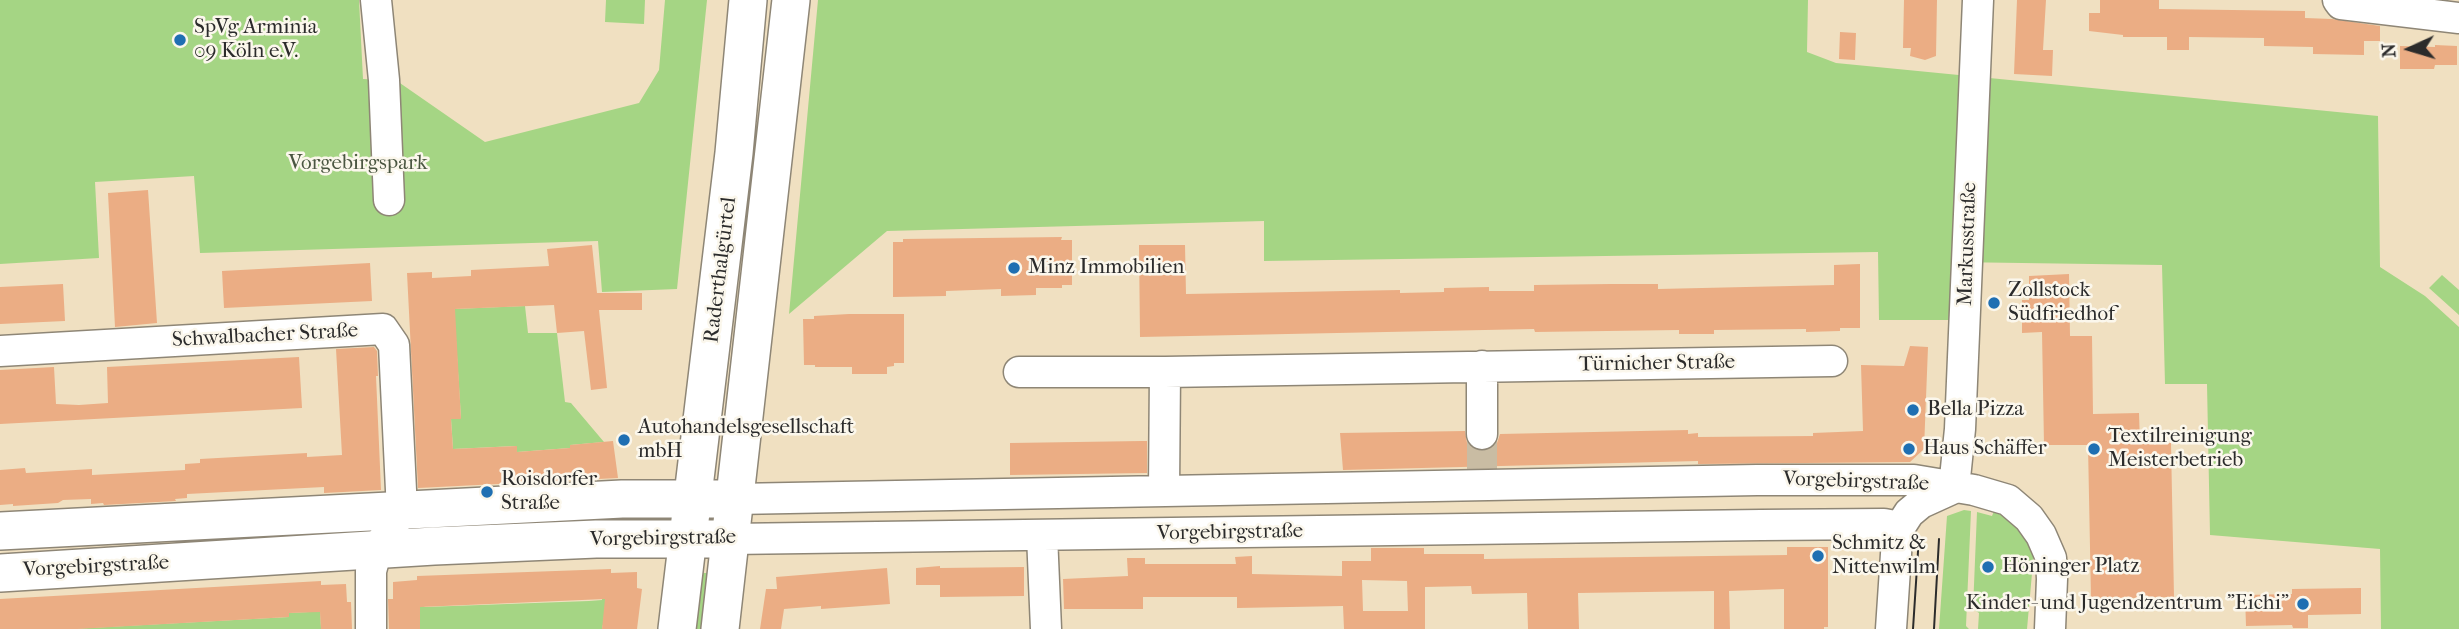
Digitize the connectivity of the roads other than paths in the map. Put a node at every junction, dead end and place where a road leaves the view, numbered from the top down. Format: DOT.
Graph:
graph roads {
  1 [pos="376,0"];
  2 [pos="791,0"];
  3 [pos="1978,0"];
  4 [pos="2338,0"];
  5 [pos="746,17"];
  6 [pos="2459,18"];
  7 [pos="786,55"];
  8 [pos="389,200"];
  9 [pos="0,351"];
  10 [pos="1832,361"];
  11 [pos="1482,366"];
  12 [pos="1019,372"];
  13 [pos="1165,372"];
  14 [pos="1482,434"];
  15 [pos="1757,480"];
  16 [pos="1323,488"];
  17 [pos="1954,488"];
  18 [pos="1164,491"];
  19 [pos="694,498"];
  20 [pos="735,499"];
  21 [pos="402,511"];
  22 [pos="1761,525"];
  23 [pos="1900,527"];
  24 [pos="0,531"];
  25 [pos="1326,532"];
  26 [pos="1042,535"];
  27 [pos="688,539"];
  28 [pos="730,539"];
  29 [pos="377,549"];
  30 [pos="0,573"];
  31 [pos="371,629"];
  32 [pos="677,629"];
  33 [pos="720,629"];
  34 [pos="1046,629"];
  35 [pos="1891,629"];
  36 [pos="2050,629"];
  1 -- 8 [label="street"];
  2 -- 7 [label="main road, Raderthalgürtel"];
  3 -- 17 [label="street, Markusstraße"];
  4 -- 6 [label="street"];
  5 -- 7 [label="main road"];
  5 -- 19 [label="main road, Raderthalgürtel"];
  7 -- 20 [label="main road, Raderthalgürtel"];
  9 -- 21 [label="street, Schwalbacher Straße"];
  10 -- 11 [label="street, Türnicher Straße"];
  11 -- 13 [label="street, Türnicher Straße"];
  11 -- 14 [label="street"];
  12 -- 13 [label="street, Türnicher Straße"];
  13 -- 18 [label="street"];
  15 -- 16 [label="street, Vorgebirgstraße"];
  15 -- 17 [label="street, Vorgebirgstraße"];
  15 -- 22 [label="street, Vorgebirgstraße"];
  16 -- 18 [label="street, Vorgebirgstraße"];
  16 -- 25 [label="street, Vorgebirgstraße"];
  17 -- 23 [label="street"];
  17 -- 36 [label="street"];
  18 -- 20 [label="street, Vorgebirgstraße"];
  19 -- 20 [label="main road, Vorgebirgstraße"];
  19 -- 21 [label="main road, Vorgebirgstraße"];
  19 -- 27 [label="main road, Raderthalgürtel"];
  20 -- 28 [label="main road, Raderthalgürtel"];
  21 -- 24 [label="main road, Vorgebirgstraße"];
  21 -- 29 [label="street"];
  22 -- 23 [label="street, Vorgebirgstraße"];
  22 -- 25 [label="street, Vorgebirgstraße"];
  23 -- 35 [label="street"];
  25 -- 26 [label="street, Vorgebirgstraße"];
  26 -- 28 [label="street, Vorgebirgstraße"];
  26 -- 34 [label="street"];
  27 -- 28 [label="main road, Vorgebirgstraße"];
  27 -- 29 [label="main road, Vorgebirgstraße"];
  27 -- 32 [label="main road, Raderthalgürtel"];
  28 -- 33 [label="main road, Raderthalgürtel"];
  29 -- 30 [label="main road, Vorgebirgstraße"];
  29 -- 31 [label="street"];
}
